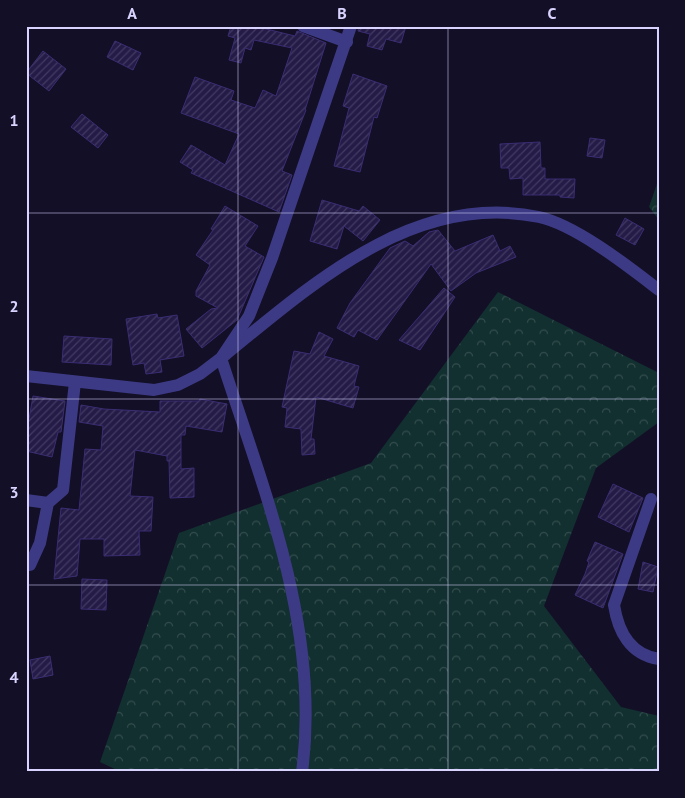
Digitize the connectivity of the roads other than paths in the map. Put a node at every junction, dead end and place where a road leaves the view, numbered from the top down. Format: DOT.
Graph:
graph roads {
  1 [pos="303,26"];
  2 [pos="351,26"];
  3 [pos="346,42"];
  4 [pos="659,290"];
  5 [pos="221,358"];
  6 [pos="26,376"];
  7 [pos="75,382"];
  8 [pos="651,498"];
  9 [pos="26,500"];
  10 [pos="48,503"];
  11 [pos="30,565"];
  12 [pos="659,659"];
  13 [pos="302,772"];
  1 -- 3 [label="street"];
  2 -- 3 [label="street"];
  3 -- 5 [label="street"];
  4 -- 5 [label="street"];
  5 -- 7 [label="street"];
  5 -- 13 [label="street"];
  6 -- 7 [label="street"];
  7 -- 10 [label="street"];
  8 -- 12 [label="street"];
  9 -- 10 [label="street"];
  10 -- 11 [label="street"];
}
